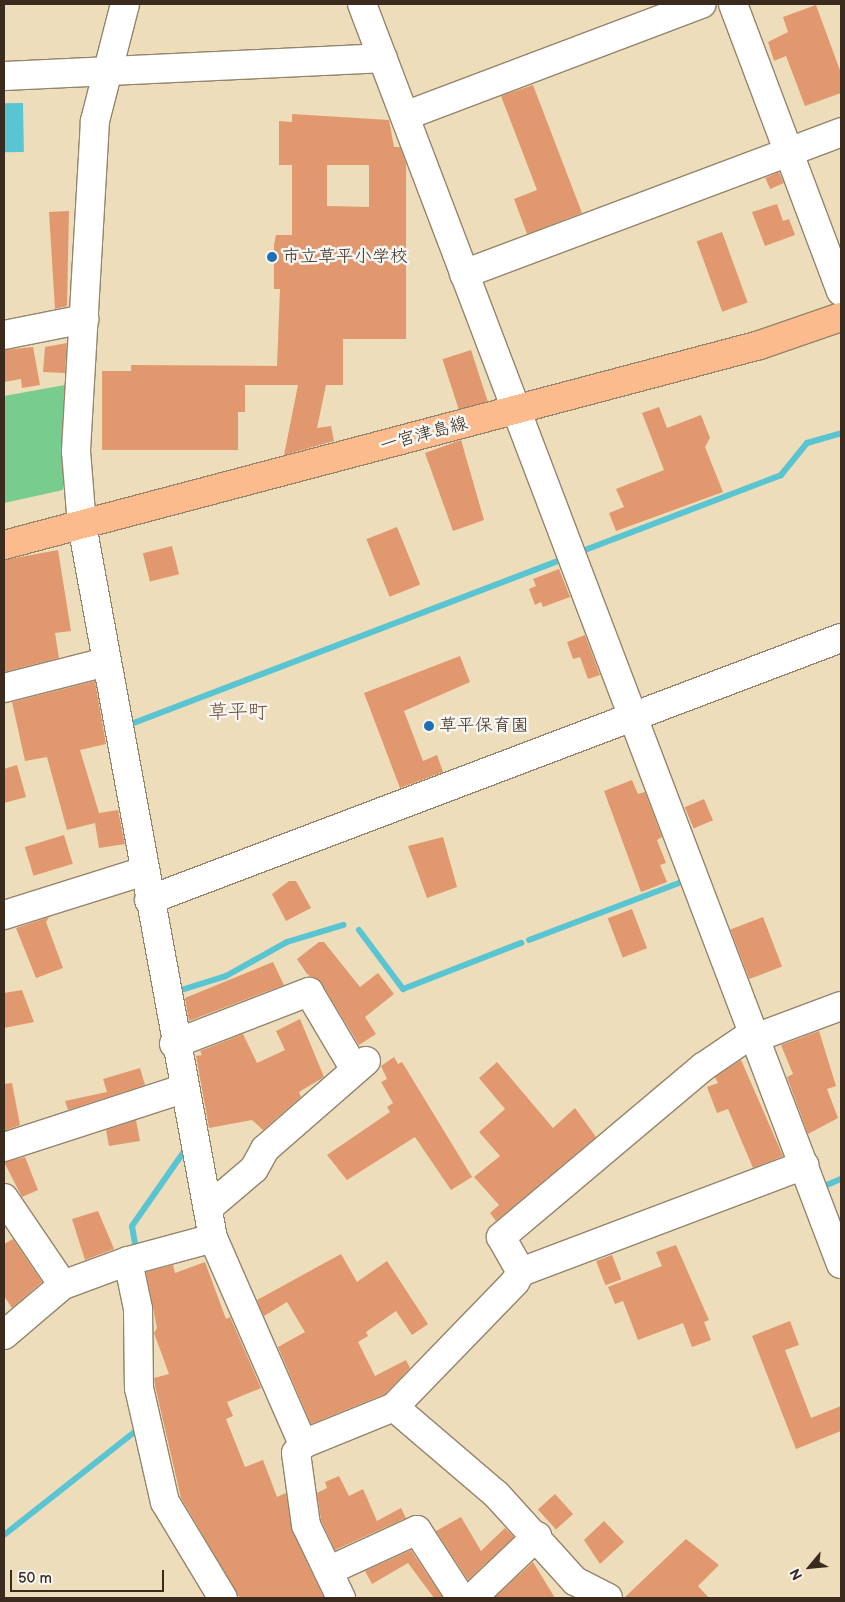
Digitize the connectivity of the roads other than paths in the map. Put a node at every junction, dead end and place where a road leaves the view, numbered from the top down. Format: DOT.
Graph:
graph roads {
  1 [pos="125,4"];
  2 [pos="362,4"];
  3 [pos="702,4"];
  4 [pos="733,4"];
  5 [pos="383,58"];
  6 [pos="107,70"];
  7 [pos="4,76"];
  8 [pos="405,116"];
  9 [pos="841,132"];
  10 [pos="789,151"];
  11 [pos="464,274"];
  12 [pos="841,291"];
  13 [pos="841,317"];
  14 [pos="84,319"];
  15 [pos="4,335"];
  16 [pos="516,411"];
  17 [pos="82,525"];
  18 [pos="4,545"];
  19 [pos="841,638"];
  20 [pos="106,662"];
  21 [pos="4,688"];
  22 [pos="633,717"];
  23 [pos="144,871"];
  24 [pos="149,900"];
  25 [pos="4,915"];
  26 [pos="841,1006"];
  27 [pos="754,1036"];
  28 [pos="174,1044"];
  29 [pos="182,1090"];
  30 [pos="4,1147"];
  31 [pos="804,1165"];
  32 [pos="4,1198"];
  33 [pos="208,1208"];
  34 [pos="213,1238"];
  35 [pos="128,1261"];
  36 [pos="841,1264"];
  37 [pos="521,1272"];
  38 [pos="63,1285"];
  39 [pos="4,1335"];
  40 [pos="394,1408"];
  41 [pos="303,1444"];
  42 [pos="537,1536"];
  43 [pos="328,1572"];
  44 [pos="594,1597"];
  45 [pos="223,1598"];
  46 [pos="341,1598"];
  47 [pos="461,1598"];
  48 [pos="472,1598"];
  1 -- 6 [label="street"];
  2 -- 5 [label="street"];
  3 -- 8 [label="street"];
  4 -- 10 [label="street"];
  5 -- 6 [label="street"];
  5 -- 8 [label="street"];
  6 -- 7 [label="street"];
  6 -- 14 [label="street"];
  8 -- 11 [label="street"];
  9 -- 10 [label="street"];
  10 -- 11 [label="street"];
  10 -- 12 [label="street"];
  11 -- 16 [label="street"];
  13 -- 16 [label="main road, 一宮津島線"];
  14 -- 15 [label="street"];
  14 -- 17 [label="street"];
  16 -- 17 [label="main road, 一宮津島線"];
  16 -- 22 [label="street"];
  17 -- 18 [label="main road, 一宮津島線"];
  17 -- 20 [label="street"];
  19 -- 22 [label="street"];
  20 -- 21 [label="street"];
  20 -- 23 [label="street"];
  22 -- 24 [label="street"];
  22 -- 27 [label="street"];
  23 -- 24 [label="street"];
  23 -- 25 [label="street"];
  24 -- 28 [label="street"];
  26 -- 27 [label="street"];
  27 -- 31 [label="street"];
  27 -- 37 [label="street"];
  28 -- 29 [label="street"];
  28 -- 33 [label="street"];
  29 -- 30 [label="street"];
  29 -- 33 [label="street"];
  31 -- 36 [label="street"];
  31 -- 37 [label="street"];
  32 -- 38 [label="street"];
  33 -- 34 [label="street"];
  34 -- 35 [label="street"];
  34 -- 41 [label="street"];
  35 -- 38 [label="street"];
  35 -- 45 [label="street"];
  37 -- 40 [label="street"];
  38 -- 39 [label="street"];
  40 -- 41 [label="street"];
  40 -- 42 [label="street"];
  41 -- 43 [label="street"];
  42 -- 44 [label="street"];
  42 -- 48 [label="street"];
  43 -- 46 [label="street"];
  43 -- 47 [label="street"];
}
